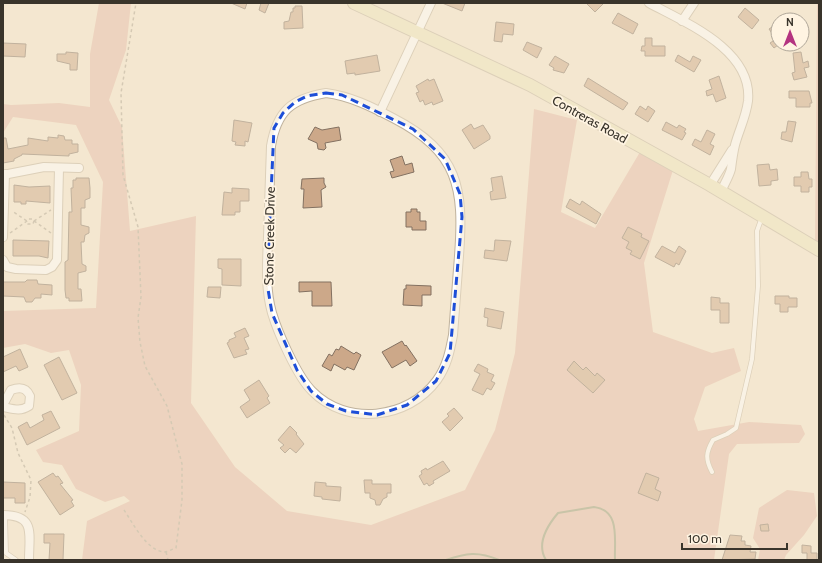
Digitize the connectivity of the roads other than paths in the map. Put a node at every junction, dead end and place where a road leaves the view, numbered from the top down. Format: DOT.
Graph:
graph roads {
  1 [pos="354,3"];
  2 [pos="431,3"];
  3 [pos="649,3"];
  4 [pos="694,3"];
  5 [pos="682,21"];
  6 [pos="418,32"];
  7 [pos="380,112"];
  8 [pos="735,146"];
  9 [pos="59,168"];
  10 [pos="79,168"];
  11 [pos="4,174"];
  12 [pos="710,185"];
  13 [pos="721,192"];
  14 [pos="762,216"];
  15 [pos="5,236"];
  16 [pos="819,250"];
  17 [pos="3,260"];
  18 [pos="712,472"];
  19 [pos="4,515"];
  20 [pos="16,560"];
  21 [pos="29,560"];
  1 -- 6 [label="street, Contreras Road"];
  2 -- 6 [label="street"];
  3 -- 5 [label="street"];
  4 -- 5 [label="street"];
  5 -- 8 [label="street"];
  6 -- 7 [label="street"];
  6 -- 12 [label="street, Contreras Road"];
  7 -- 7 [label="street, Stone Creek Drive"];
  8 -- 12 [label="street"];
  8 -- 13 [label="street"];
  9 -- 10 [label="street"];
  9 -- 11 [label="street"];
  9 -- 17 [label="street"];
  11 -- 15 [label="street"];
  12 -- 13 [label="street, Contreras Road"];
  13 -- 14 [label="street, Contreras Road"];
  14 -- 16 [label="street, Contreras Road"];
  14 -- 18 [label="lane"];
  19 -- 20 [label="lane"];
  19 -- 21 [label="street"];
}
